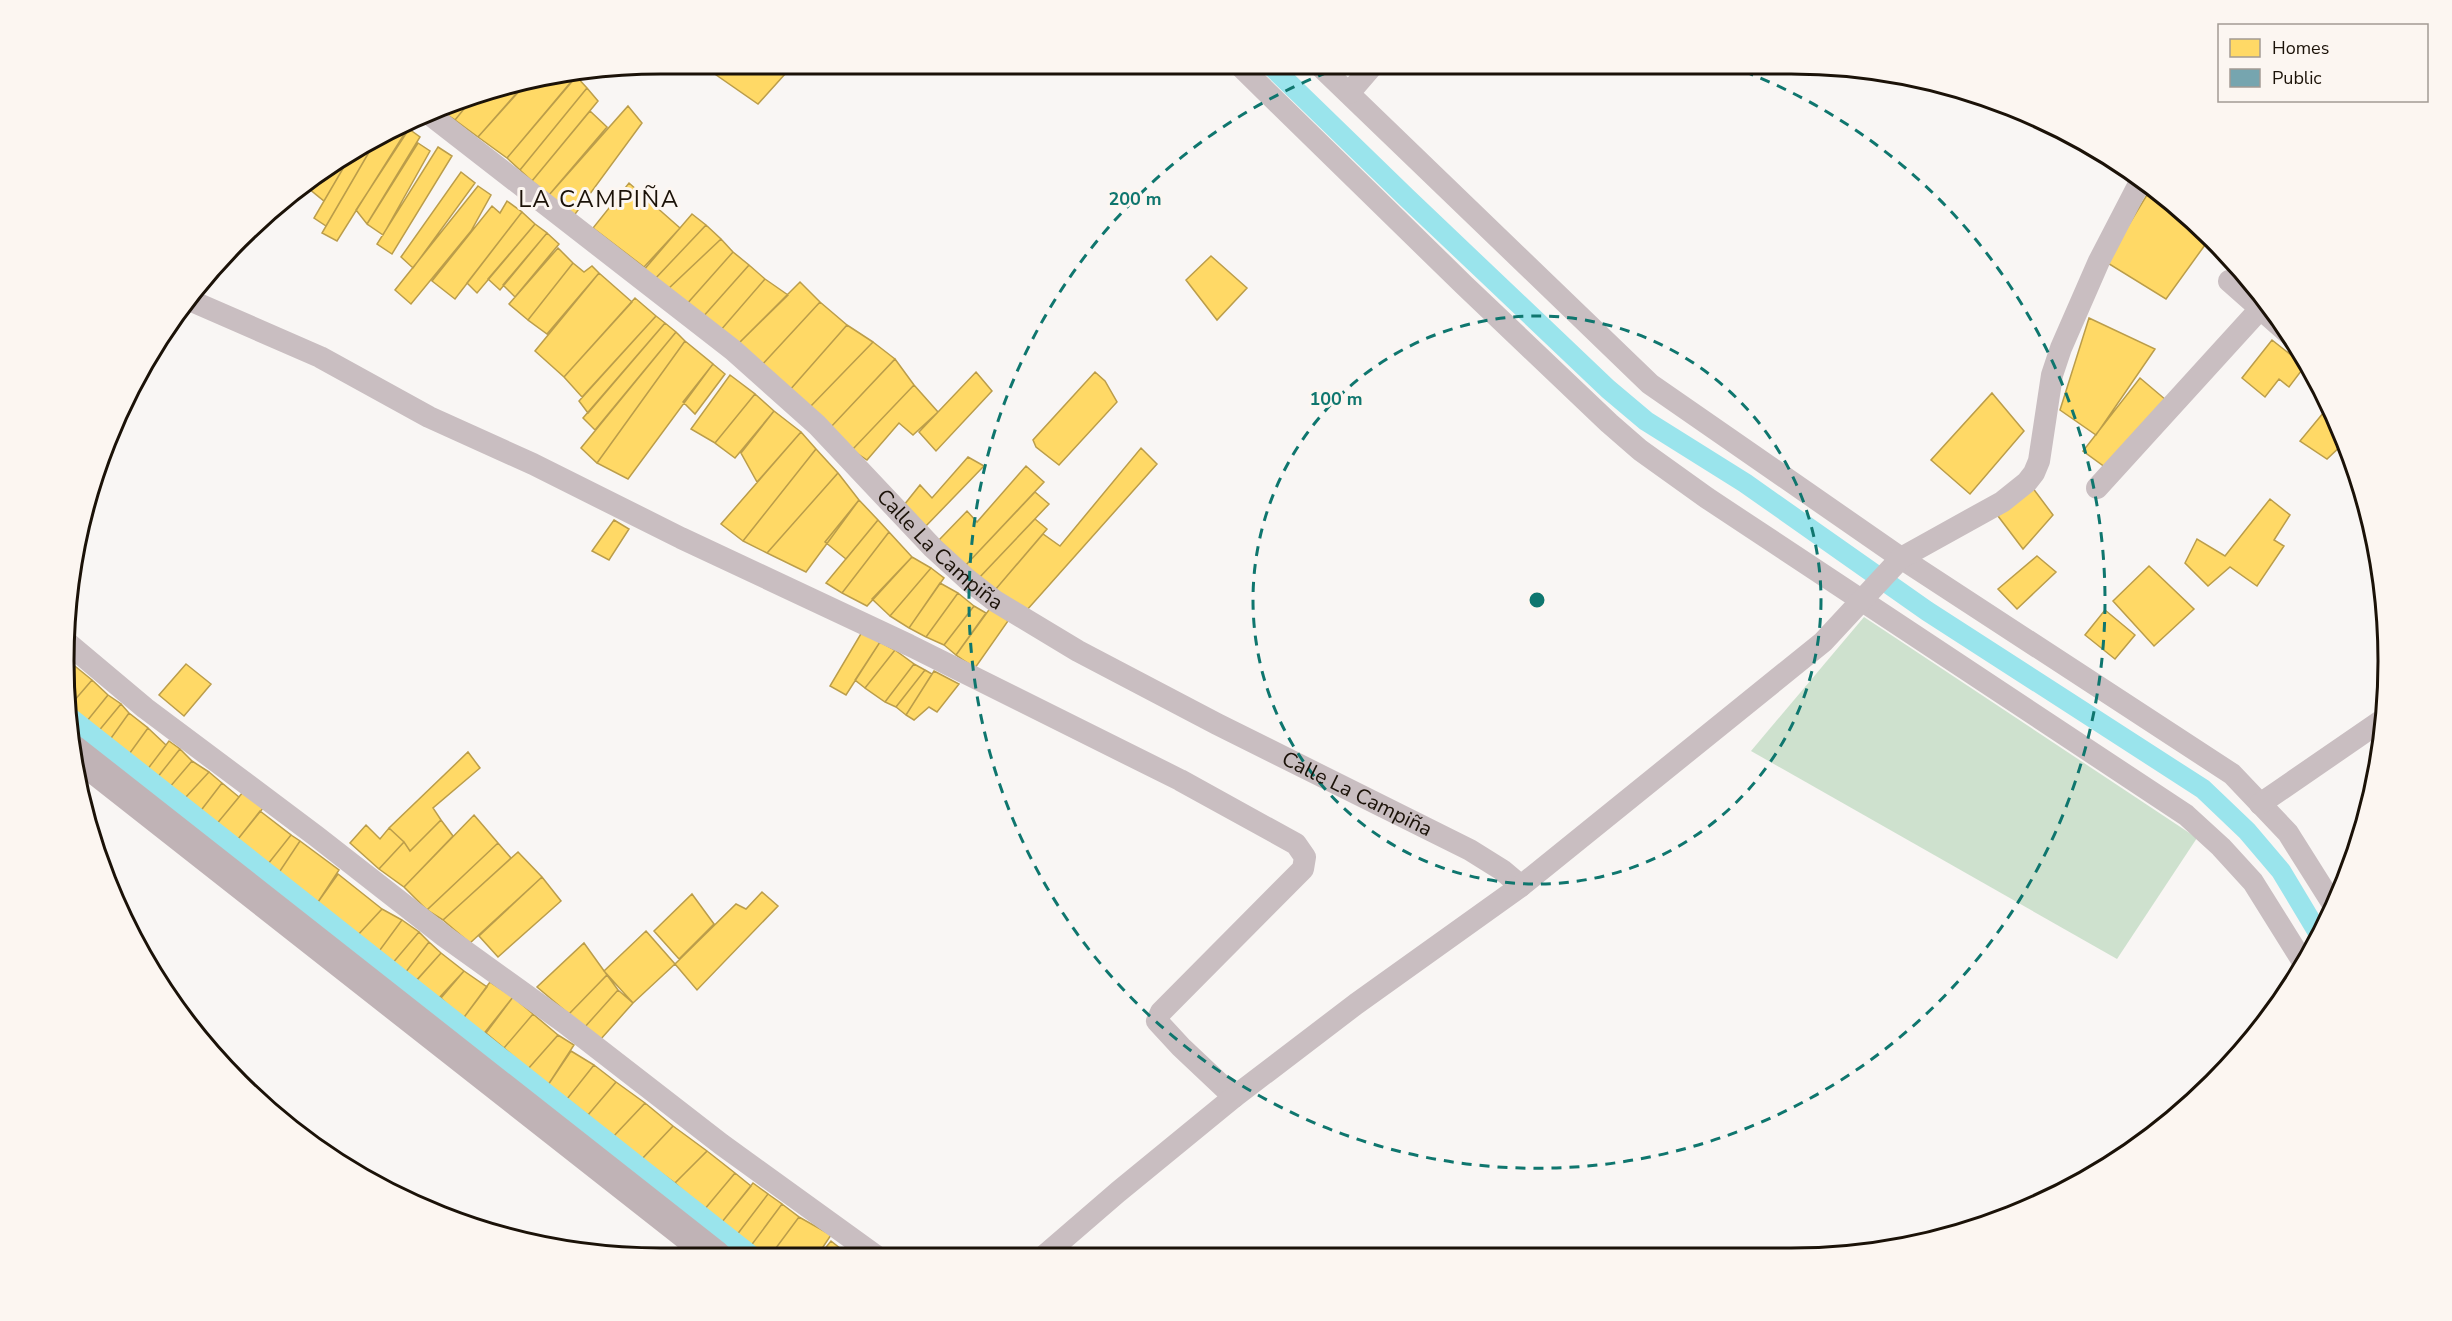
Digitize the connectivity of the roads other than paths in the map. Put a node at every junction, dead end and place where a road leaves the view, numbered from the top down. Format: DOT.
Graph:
graph roads {
  1 [pos="1247,73"];
  2 [pos="1328,73"];
  3 [pos="1366,73"];
  4 [pos="1349,93"];
  5 [pos="435,118"];
  6 [pos="2138,187"];
  7 [pos="2229,281"];
  8 [pos="195,303"];
  9 [pos="2260,309"];
  10 [pos="2264,313"];
  11 [pos="2097,488"];
  12 [pos="1894,565"];
  13 [pos="1866,596"];
  14 [pos="74,649"];
  15 [pos="2374,725"];
  16 [pos="82,758"];
  17 [pos="2260,804"];
  18 [pos="1521,886"];
  19 [pos="2328,897"];
  20 [pos="2299,956"];
  21 [pos="1234,1097"];
  22 [pos="705,1248"];
  23 [pos="865,1248"];
  24 [pos="1053,1248"];
  1 -- 13 [label="street"];
  2 -- 4 [label="street"];
  3 -- 4 [label="street"];
  4 -- 12 [label="street"];
  5 -- 18 [label="street, Calle La Campiña"];
  6 -- 12 [label="street"];
  7 -- 9 [label="street"];
  8 -- 21 [label="street"];
  9 -- 10 [label="street"];
  9 -- 11 [label="street"];
  12 -- 13 [label="street"];
  12 -- 17 [label="street"];
  13 -- 18 [label="street"];
  13 -- 20 [label="street"];
  14 -- 23 [label="street"];
  15 -- 17 [label="street"];
  16 -- 22 [label="main road"];
  17 -- 19 [label="street"];
  18 -- 21 [label="street"];
  21 -- 24 [label="street"];
}
